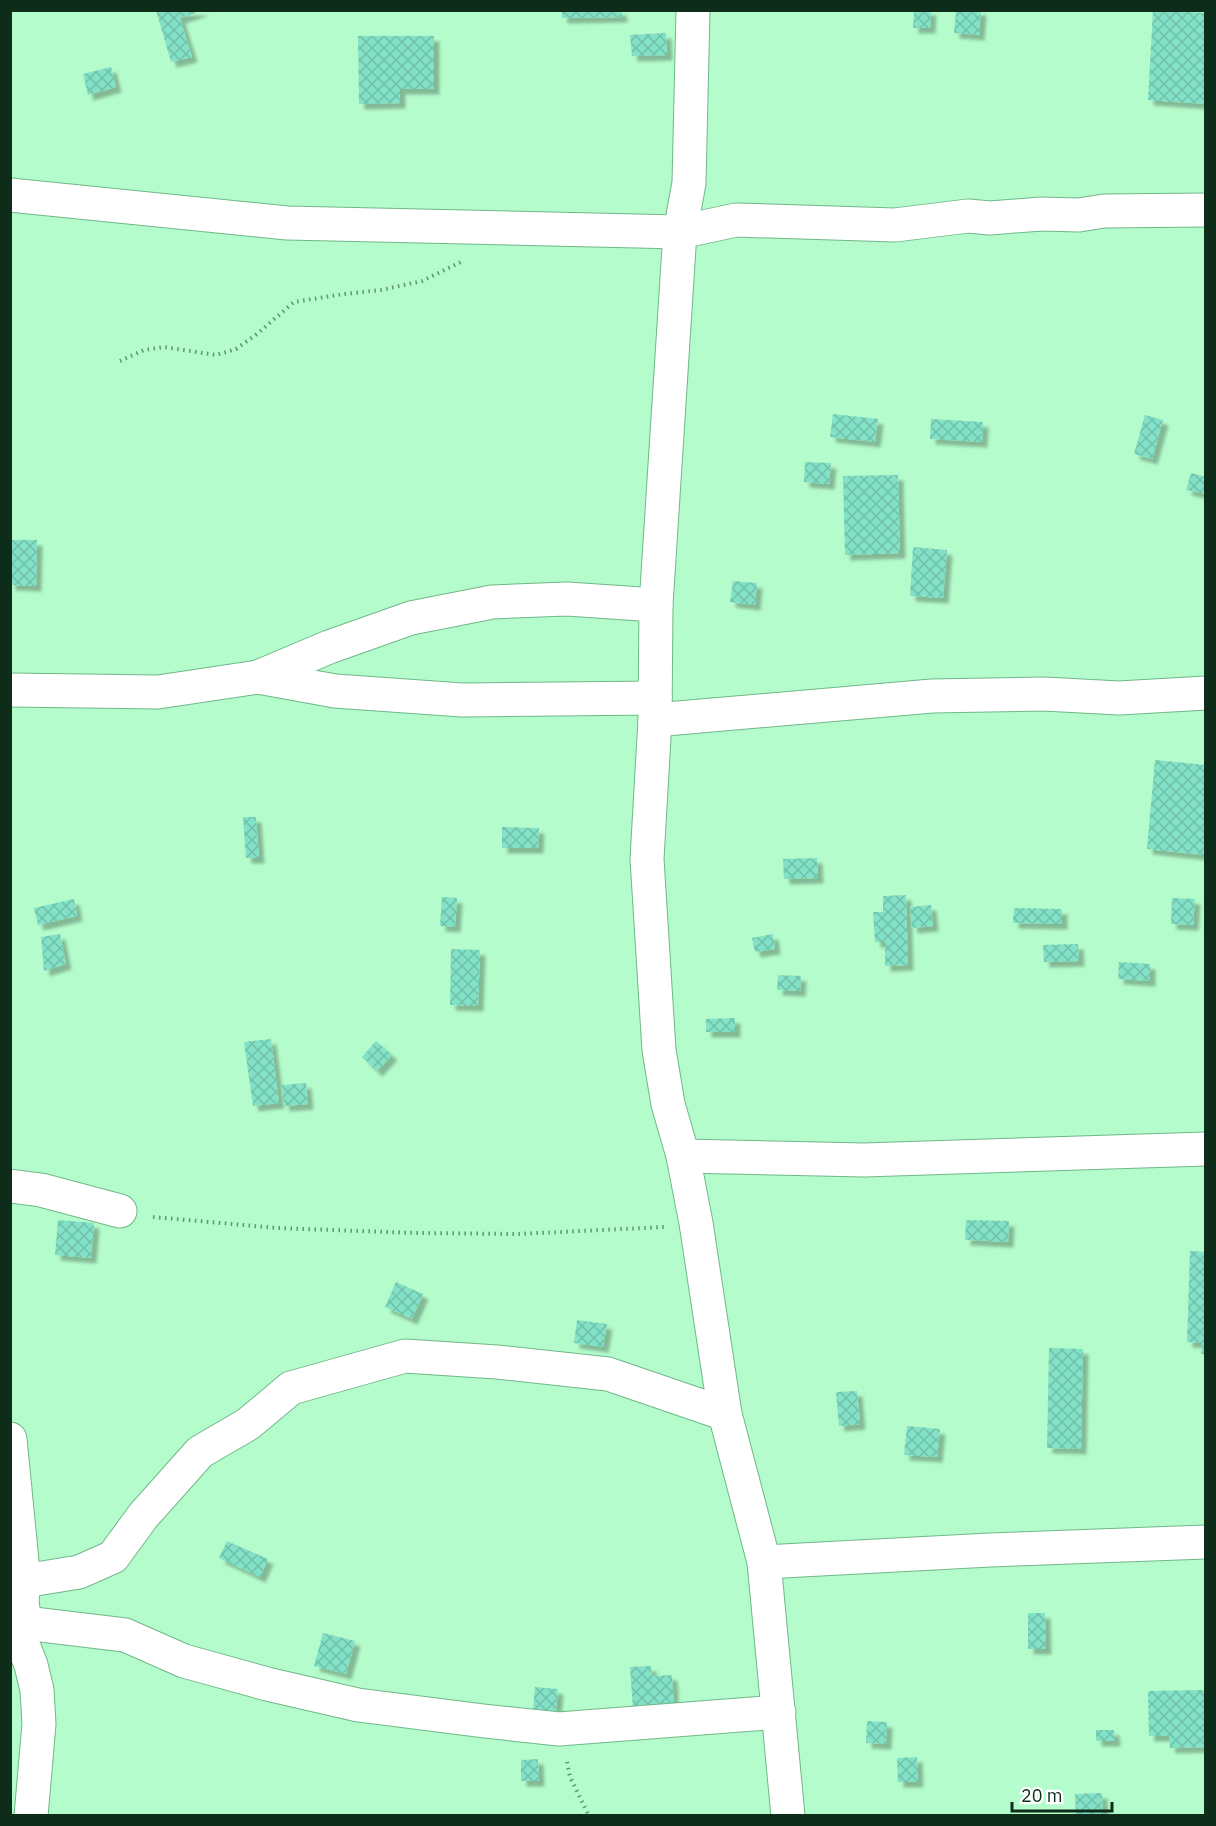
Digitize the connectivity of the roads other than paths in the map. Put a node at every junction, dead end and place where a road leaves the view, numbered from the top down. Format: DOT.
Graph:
graph roads {
  1 [pos="693,10"];
  2 [pos="10,195"];
  3 [pos="1206,210"];
  4 [pos="680,232"];
  5 [pos="656,605"];
  6 [pos="258,677"];
  7 [pos="10,690"];
  8 [pos="1206,693"];
  9 [pos="655,709"];
  10 [pos="1206,1149"];
  11 [pos="683,1156"];
  12 [pos="10,1186"];
  13 [pos="120,1211"];
  14 [pos="725,1413"];
  15 [pos="10,1438"];
  16 [pos="1206,1542"];
  17 [pos="764,1562"];
  18 [pos="24,1581"];
  19 [pos="25,1623"];
  20 [pos="779,1712"];
  21 [pos="31,1815"];
  22 [pos="788,1815"];
  1 -- 4 [label="street"];
  2 -- 4 [label="street"];
  3 -- 4 [label="street"];
  4 -- 5 [label="street"];
  5 -- 6 [label="street"];
  5 -- 9 [label="street"];
  6 -- 7 [label="street"];
  6 -- 9 [label="street"];
  8 -- 9 [label="street"];
  9 -- 11 [label="street"];
  10 -- 11 [label="street"];
  11 -- 14 [label="street"];
  12 -- 13 [label="street"];
  14 -- 17 [label="street"];
  14 -- 18 [label="street"];
  15 -- 18 [label="street"];
  16 -- 17 [label="street"];
  17 -- 20 [label="street"];
  18 -- 19 [label="street"];
  19 -- 20 [label="street"];
  19 -- 21 [label="street"];
  20 -- 22 [label="street"];
}
